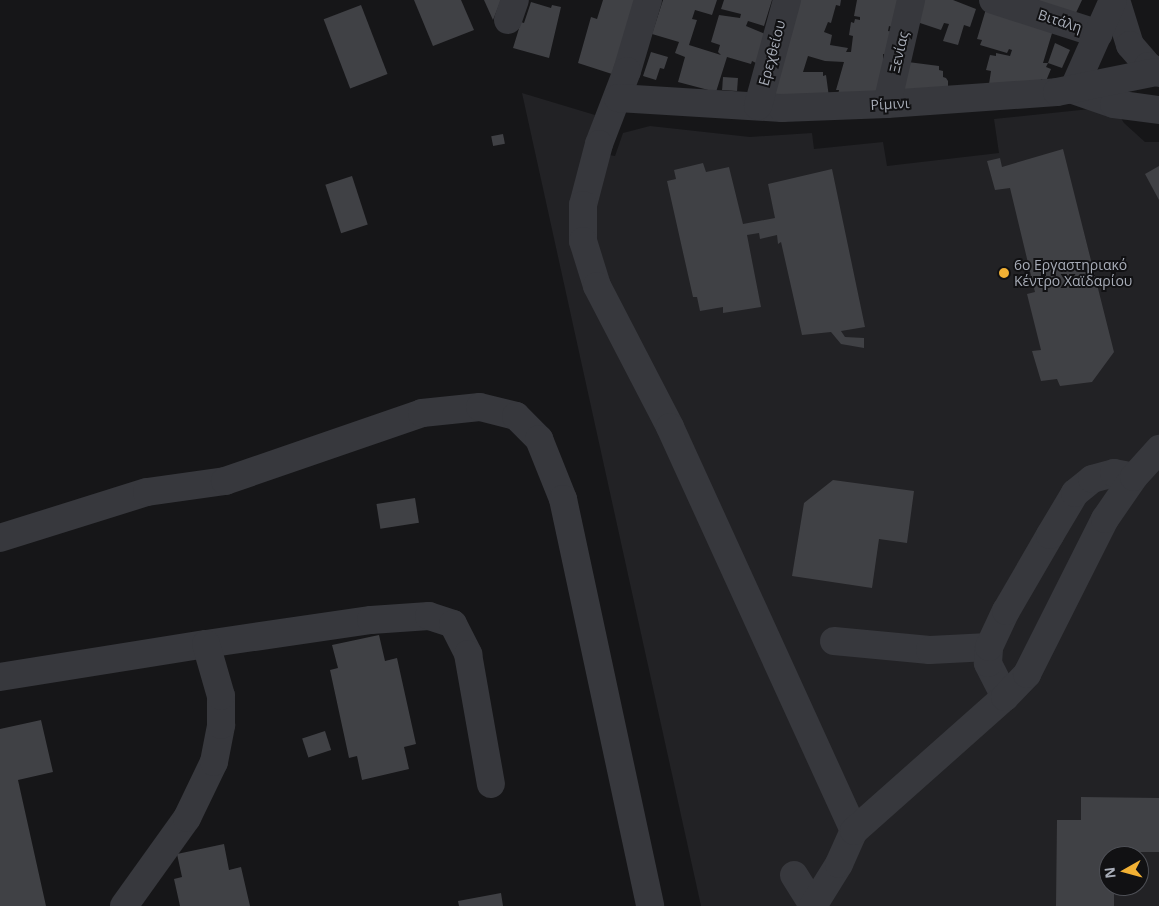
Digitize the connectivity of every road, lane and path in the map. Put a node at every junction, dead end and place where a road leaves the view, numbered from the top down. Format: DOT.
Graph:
graph roads {
  1 [pos="648,0"];
  2 [pos="787,0"];
  3 [pos="911,0"];
  4 [pos="993,0"];
  5 [pos="1114,0"];
  6 [pos="1099,34"];
  7 [pos="1158,72"];
  8 [pos="1073,90"];
  9 [pos="618,98"];
  10 [pos="887,104"];
  11 [pos="758,106"];
  12 [pos="1159,110"];
  13 [pos="1159,449"];
  14 [pos="1134,477"];
  15 [pos="0,538"];
  16 [pos="834,641"];
  17 [pos="206,644"];
  18 [pos="989,647"];
  19 [pos="0,677"];
  20 [pos="1005,697"];
  21 [pos="491,784"];
  22 [pos="854,831"];
  23 [pos="794,875"];
  24 [pos="813,905"];
  25 [pos="124,906"];
  26 [pos="650,906"];
  1 -- 9 [label="street"];
  2 -- 11 [label="street, Ερεχθείου"];
  3 -- 10 [label="street, Ξενίας"];
  4 -- 6 [label="street, Βιτάλη"];
  5 -- 6 [label="street"];
  5 -- 7 [label="street"];
  6 -- 8 [label="street"];
  7 -- 8 [label="street"];
  8 -- 10 [label="street, Ρίμινι"];
  8 -- 12 [label="street, Ρίμινι"];
  9 -- 11 [label="street, Ρίμινι"];
  9 -- 22 [label="street"];
  10 -- 11 [label="street, Ρίμινι"];
  13 -- 14 [label="street"];
  14 -- 18 [label="street"];
  14 -- 20 [label="street"];
  15 -- 26 [label="street"];
  16 -- 18 [label="street"];
  17 -- 19 [label="street"];
  17 -- 21 [label="street"];
  17 -- 25 [label="street"];
  18 -- 20 [label="street"];
  20 -- 22 [label="street"];
  22 -- 24 [label="street"];
  23 -- 24 [label="street"];
}
